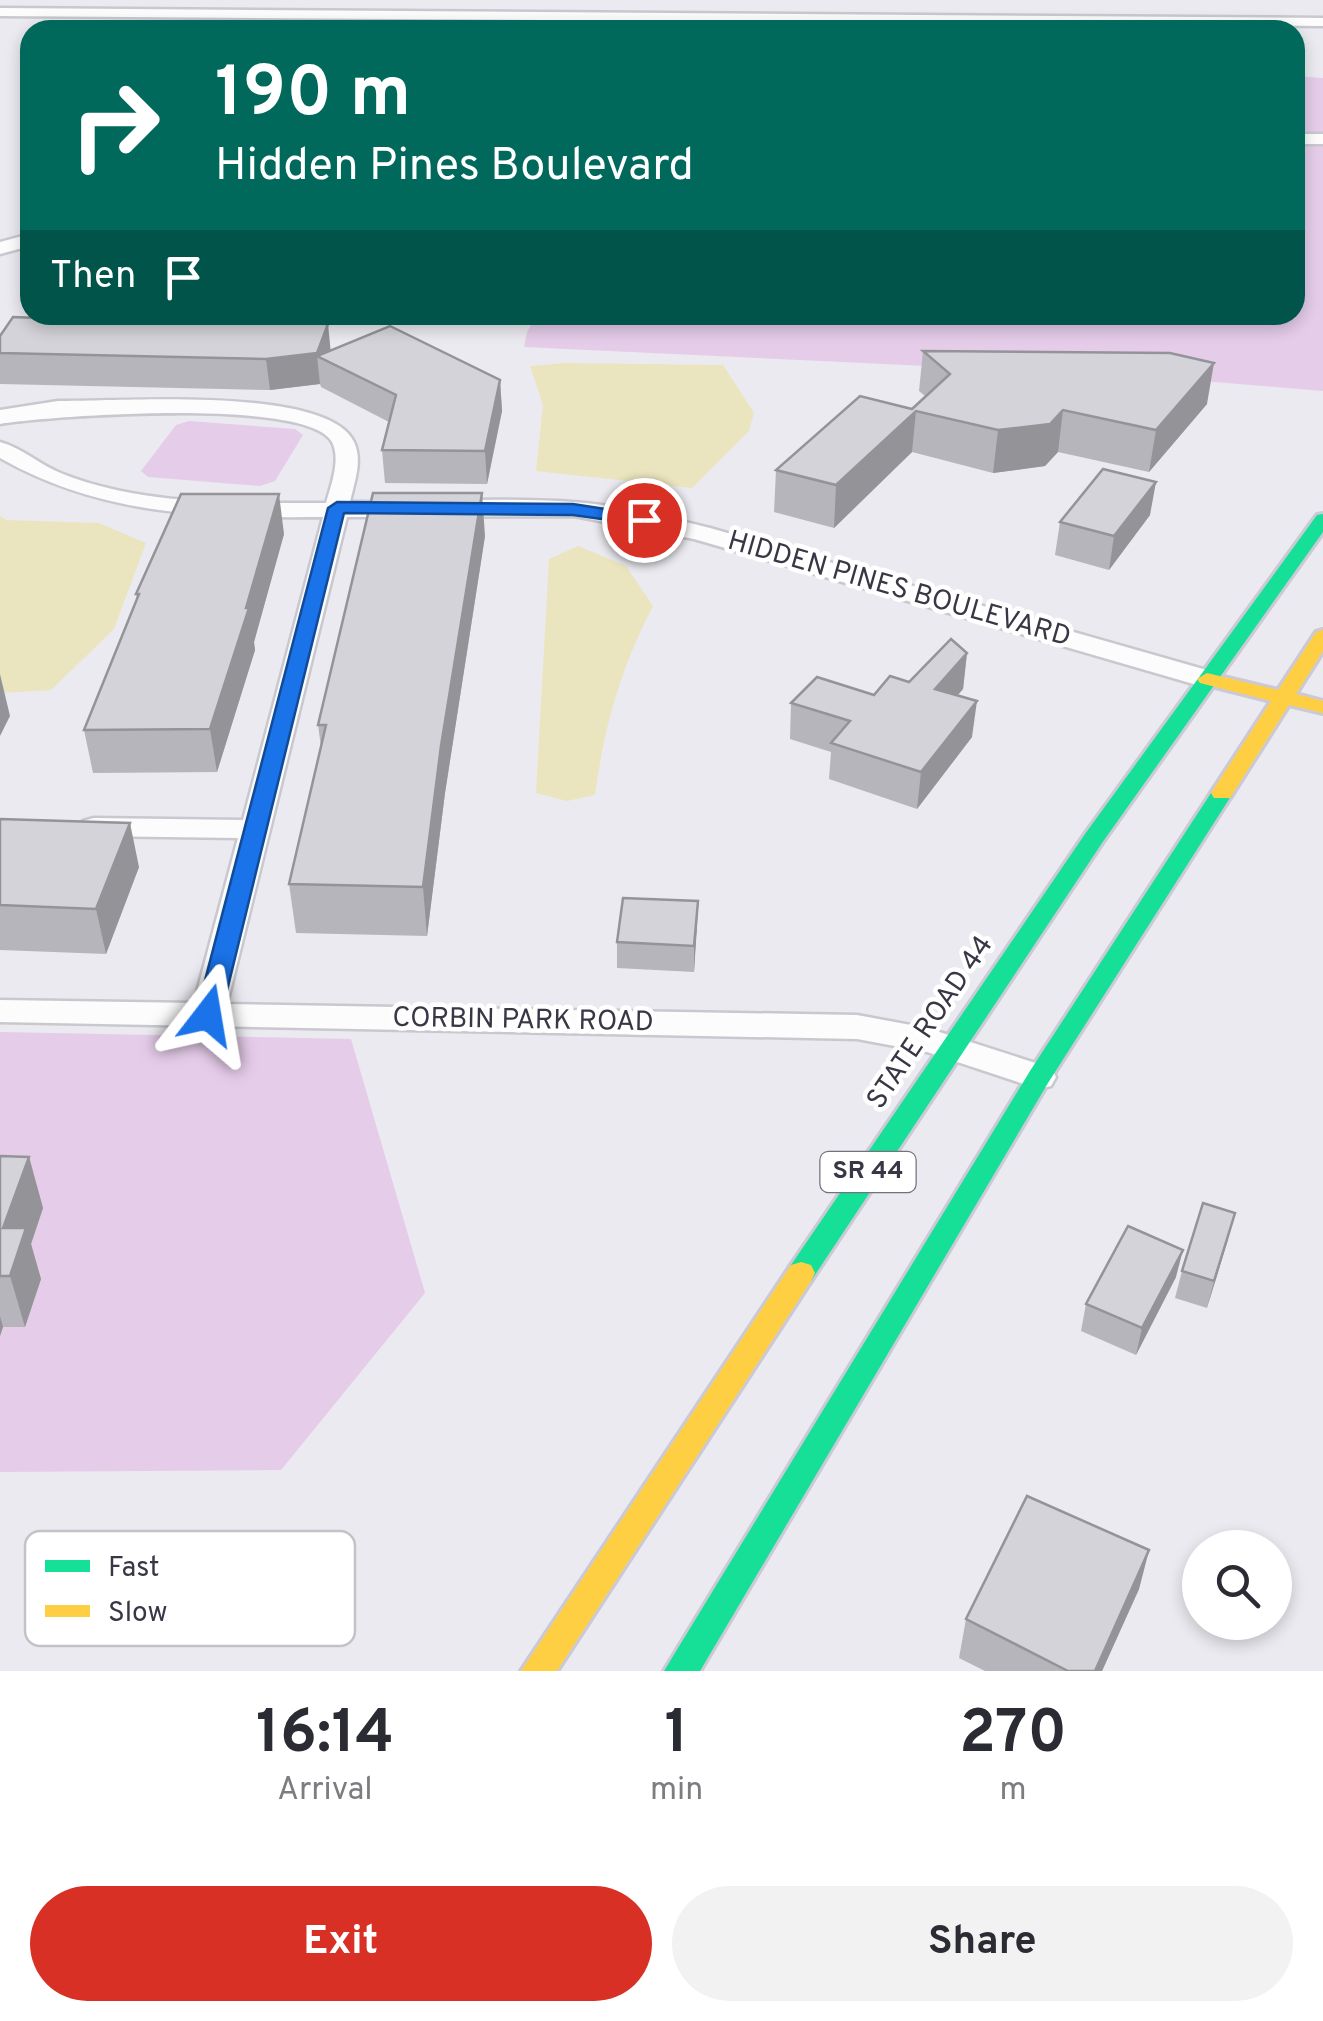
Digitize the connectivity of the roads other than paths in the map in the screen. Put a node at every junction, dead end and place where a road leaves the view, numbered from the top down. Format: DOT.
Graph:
graph roads {
  1 [pos="0,12"];
  2 [pos="1058,20"];
  3 [pos="0,417"];
  4 [pos="0,449"];
  5 [pos="337,508"];
  6 [pos="1323,520"];
  7 [pos="1323,636"];
  8 [pos="1207,679"];
  9 [pos="1280,699"];
  10 [pos="1323,707"];
  11 [pos="59,827"];
  12 [pos="256,828"];
  13 [pos="0,1012"];
  14 [pos="208,1015"];
  15 [pos="952,1044"];
  16 [pos="1039,1078"];
  17 [pos="538,1671"];
  18 [pos="681,1671"];
  1 -- 2 [label="street"];
  3 -- 5 [label="street"];
  4 -- 5 [label="street, HIDDEN PINES BOULEVARD"];
  5 -- 8 [label="street, HIDDEN PINES BOULEVARD"];
  5 -- 12 [label="street"];
  6 -- 8 [label="main road, STATE ROAD 44 / SR 44"];
  7 -- 9 [label="main road"];
  8 -- 9 [label="main road"];
  8 -- 15 [label="main road, STATE ROAD 44 / SR 44"];
  9 -- 10 [label="main road"];
  9 -- 16 [label="main road"];
  11 -- 12 [label="street"];
  12 -- 14 [label="street"];
  13 -- 14 [label="street, CORBIN PARK ROAD"];
  14 -- 15 [label="street, CORBIN PARK ROAD"];
  15 -- 16 [label="street, CORBIN PARK ROAD"];
  15 -- 17 [label="main road, STATE ROAD 44 / SR 44"];
  16 -- 18 [label="main road"];
}
